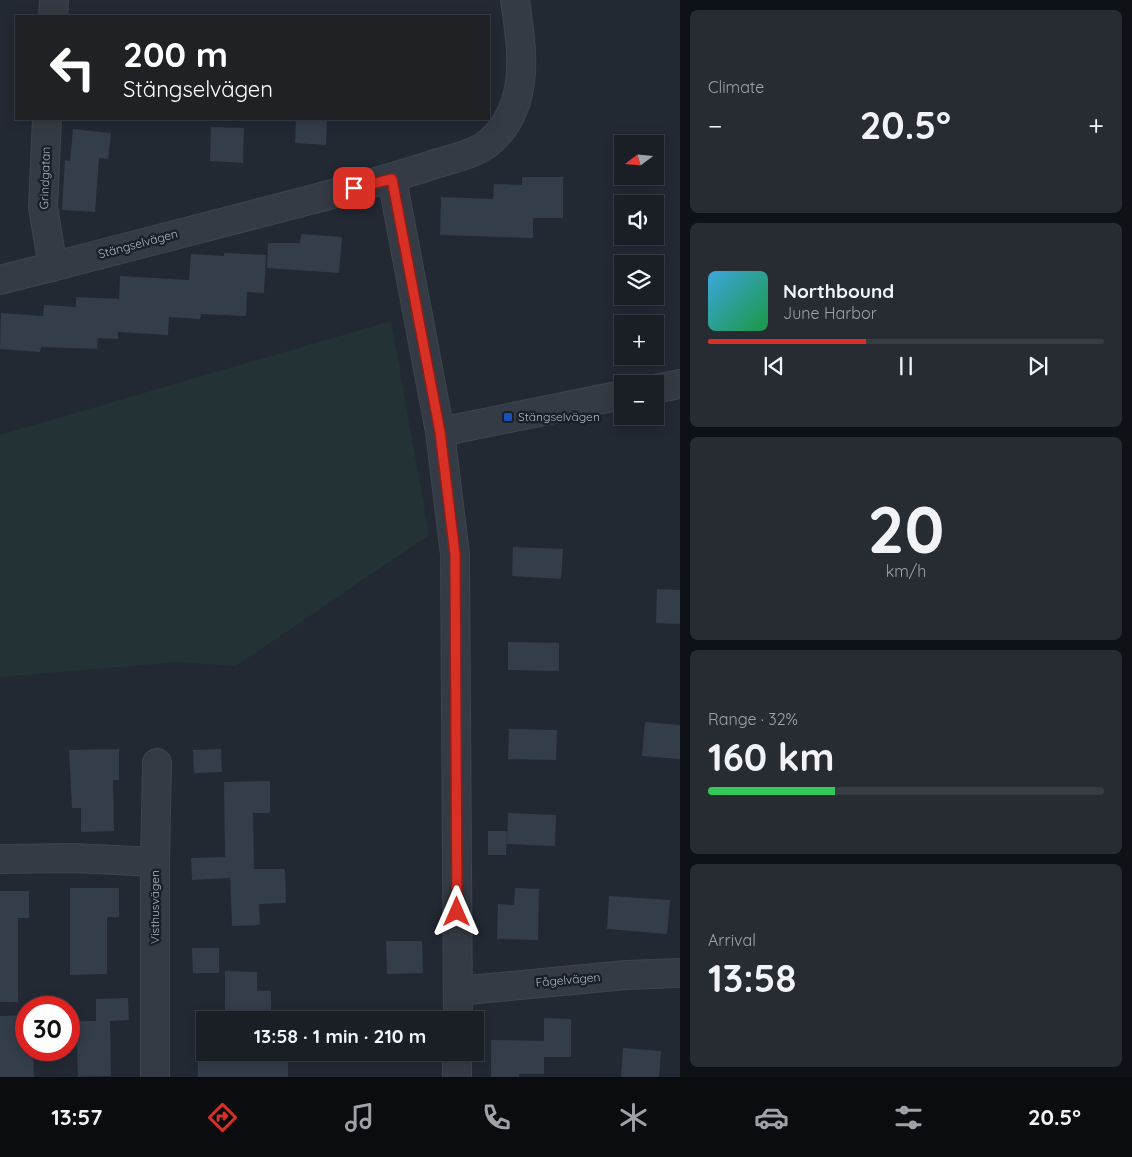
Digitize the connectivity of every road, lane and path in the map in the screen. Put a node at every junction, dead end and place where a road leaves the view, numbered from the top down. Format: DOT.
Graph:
graph roads {
  1 [pos="54,0"];
  2 [pos="516,0"];
  3 [pos="53,15"];
  4 [pos="47,120"];
  5 [pos="392,179"];
  6 [pos="53,266"];
  7 [pos="0,280"];
  8 [pos="680,384"];
  9 [pos="664,387"];
  10 [pos="614,396"];
  11 [pos="440,432"];
  12 [pos="157,763"];
  13 [pos="0,859"];
  14 [pos="155,862"];
  15 [pos="680,973"];
  16 [pos="458,991"];
  17 [pos="458,1011"];
  18 [pos="457,1061"];
  19 [pos="156,1077"];
  20 [pos="457,1077"];
  1 -- 3 [label="street"];
  2 -- 5 [label="street, Stängselvägen"];
  4 -- 6 [label="street, Grindgatan"];
  5 -- 6 [label="street, Stängselvägen"];
  5 -- 11 [label="street"];
  6 -- 7 [label="street, Stängselvägen"];
  8 -- 9 [label="street"];
  10 -- 11 [label="street"];
  11 -- 16 [label="street"];
  12 -- 14 [label="street"];
  13 -- 14 [label="street, Visthusvägen"];
  14 -- 19 [label="street, Visthusvägen"];
  15 -- 16 [label="street, Fågelvägen"];
  16 -- 17 [label="street"];
  18 -- 20 [label="street"];
}
